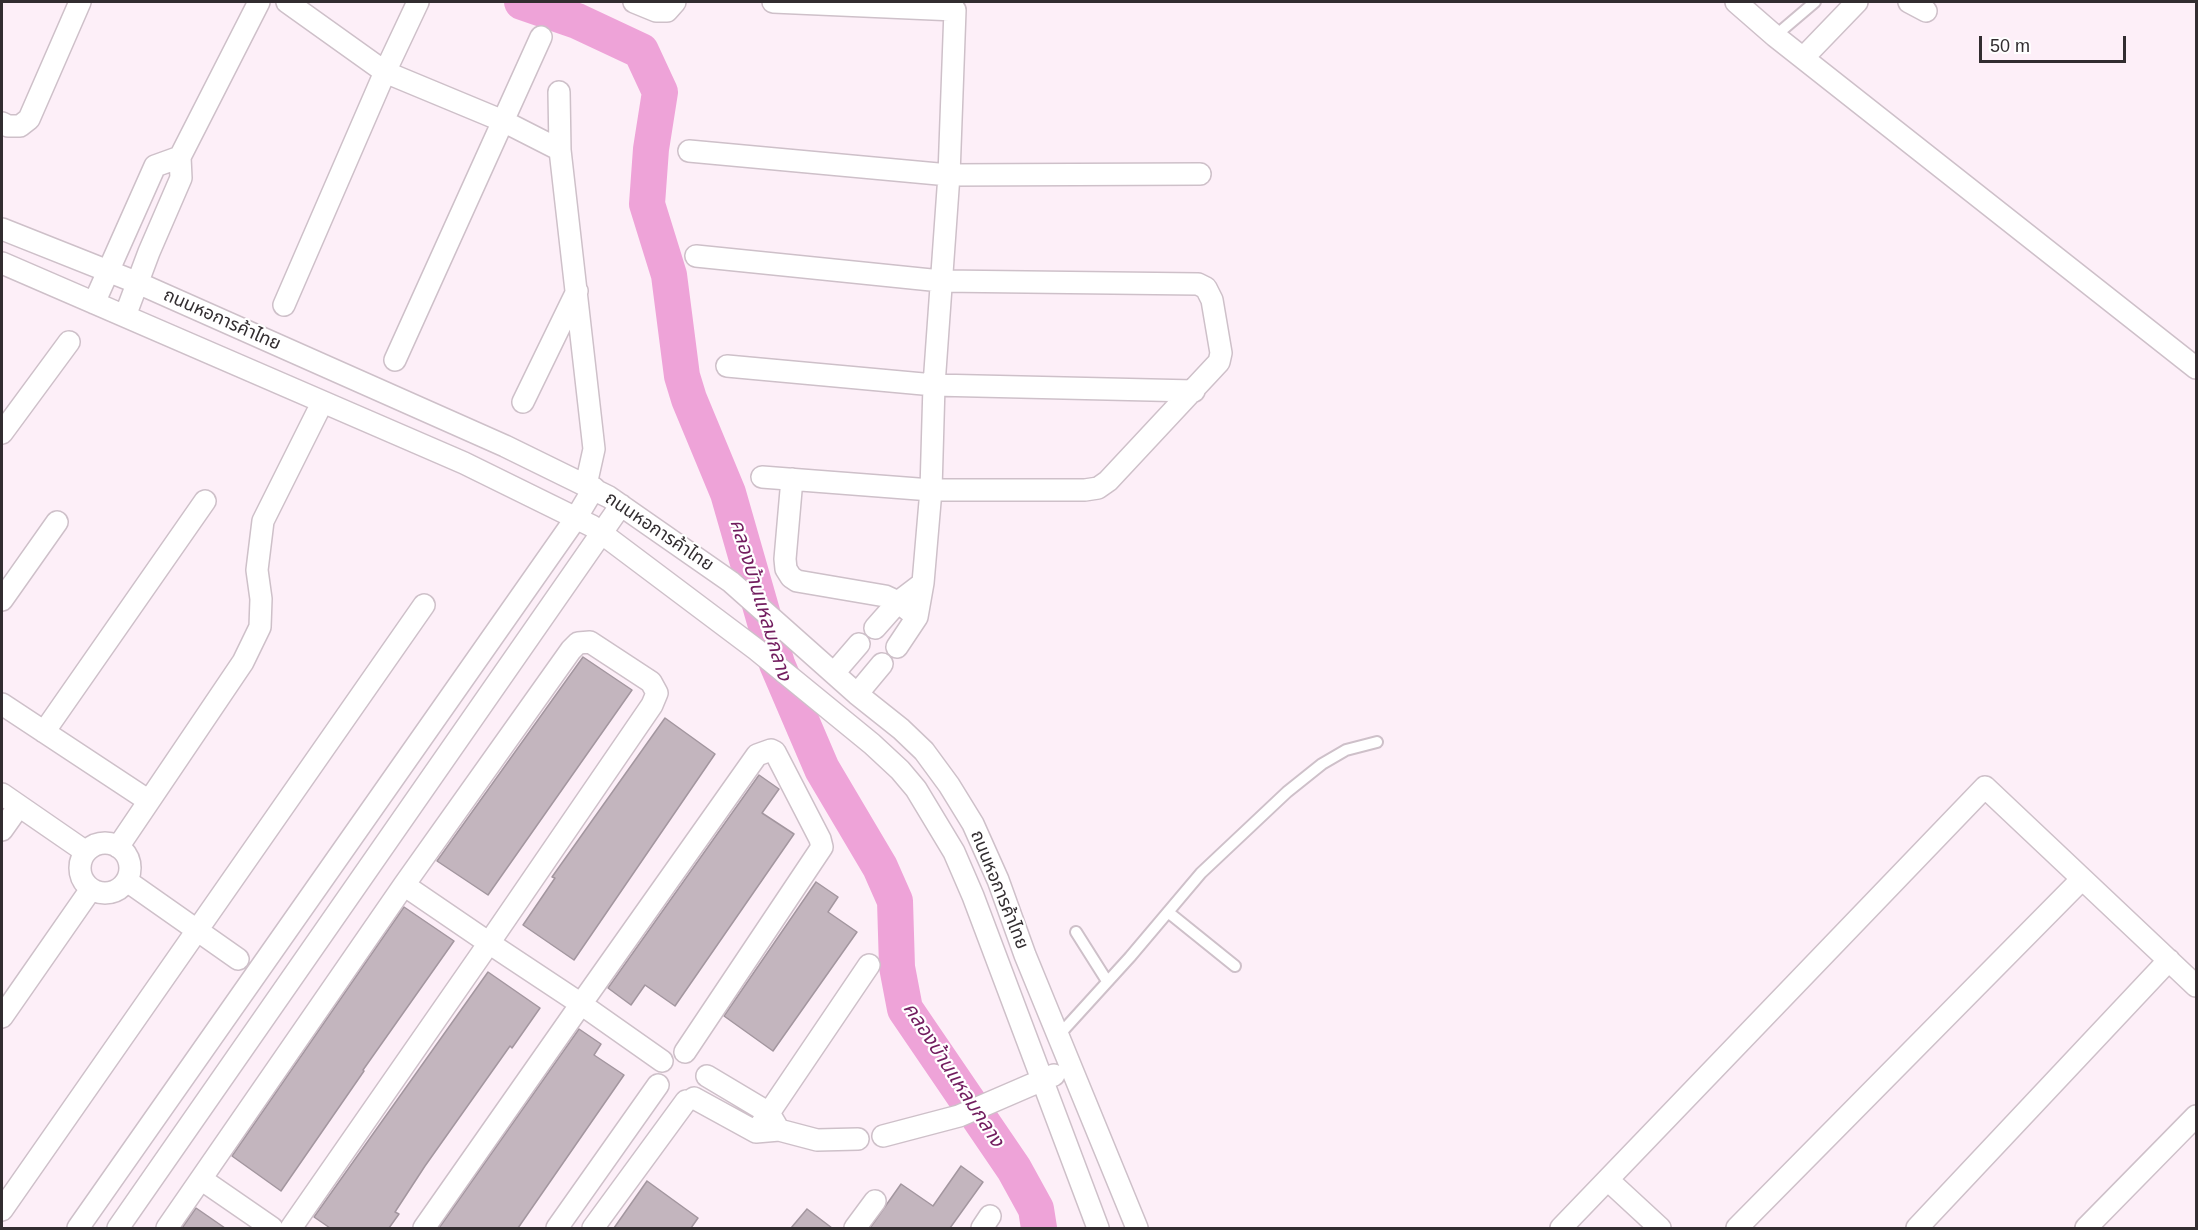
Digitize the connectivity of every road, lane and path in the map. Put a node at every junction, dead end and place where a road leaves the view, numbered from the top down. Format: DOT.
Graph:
graph roads {
  1 [pos="80,2"];
  2 [pos="259,2"];
  3 [pos="287,2"];
  4 [pos="418,2"];
  5 [pos="634,2"];
  6 [pos="675,2"];
  7 [pos="773,2"];
  8 [pos="1736,2"];
  9 [pos="1815,2"];
  10 [pos="1857,2"];
  11 [pos="1775,36"];
  12 [pos="541,37"];
  13 [pos="1803,58"];
  14 [pos="385,72"];
  15 [pos="559,92"];
  16 [pos="502,121"];
  17 [pos="2,123"];
  18 [pos="560,150"];
  19 [pos="689,151"];
  20 [pos="180,157"];
  21 [pos="1200,174"];
  22 [pos="949,175"];
  23 [pos="2,229"];
  24 [pos="696,256"];
  25 [pos="2,263"];
  26 [pos="107,271"];
  27 [pos="941,281"];
  28 [pos="138,283"];
  29 [pos="577,291"];
  30 [pos="94,303"];
  31 [pos="284,305"];
  32 [pos="125,316"];
  33 [pos="69,342"];
  34 [pos="395,360"];
  35 [pos="2194,362"];
  36 [pos="727,366"];
  37 [pos="934,385"];
  38 [pos="1194,391"];
  39 [pos="523,402"];
  40 [pos="322,403"];
  41 [pos="2,433"];
  42 [pos="762,477"];
  43 [pos="792,479"];
  44 [pos="590,487"];
  45 [pos="931,490"];
  46 [pos="205,501"];
  47 [pos="621,505"];
  48 [pos="576,518"];
  49 [pos="57,522"];
  50 [pos="602,533"];
  51 [pos="923,583"];
  52 [pos="525,590"];
  53 [pos="2,600"];
  54 [pos="898,602"];
  55 [pos="553,604"];
  56 [pos="424,606"];
  57 [pos="917,617"];
  58 [pos="874,628"];
  59 [pos="800,641"];
  60 [pos="859,645"];
  61 [pos="897,647"];
  62 [pos="763,655"];
  63 [pos="882,664"];
  64 [pos="834,673"];
  65 [pos="857,694"];
  66 [pos="2,704"];
  67 [pos="44,732"];
  68 [pos="1377,742"];
  69 [pos="2,794"];
  70 [pos="149,801"];
  71 [pos="19,806"];
  72 [pos="2,830"];
  73 [pos="118,847"];
  74 [pos="86,852"];
  75 [pos="2082,879"];
  76 [pos="127,881"];
  77 [pos="404,885"];
  78 [pos="91,889"];
  79 [pos="1168,912"];
  80 [pos="198,931"];
  81 [pos="1076,932"];
  82 [pos="489,943"];
  83 [pos="238,958"];
  84 [pos="2169,960"];
  85 [pos="869,965"];
  86 [pos="1236,966"];
  87 [pos="1107,981"];
  88 [pos="2196,986"];
  89 [pos="580,1004"];
  90 [pos="2,1017"];
  91 [pos="1059,1035"];
  92 [pos="686,1052"];
  93 [pos="662,1060"];
  94 [pos="1071,1067"];
  95 [pos="707,1076"];
  96 [pos="1042,1080"];
  97 [pos="658,1085"];
  98 [pos="690,1100"];
  99 [pos="2196,1116"];
  100 [pos="774,1122"];
  101 [pos="883,1136"];
  102 [pos="858,1139"];
  103 [pos="201,1179"];
  104 [pos="1608,1180"];
  105 [pos="875,1201"];
  106 [pos="2,1209"];
  107 [pos="78,1228"];
  108 [pos="118,1228"];
  109 [pos="167,1228"];
  110 [pos="272,1228"];
  111 [pos="291,1228"];
  112 [pos="424,1228"];
  113 [pos="557,1228"];
  114 [pos="593,1228"];
  115 [pos="855,1228"];
  116 [pos="1098,1228"];
  117 [pos="1137,1228"];
  118 [pos="1561,1228"];
  119 [pos="1660,1228"];
  120 [pos="1737,1228"];
  121 [pos="1917,1228"];
  122 [pos="2086,1228"];
  1 -- 17 [label="street"];
  2 -- 20 [label="street"];
  3 -- 14 [label="street"];
  4 -- 14 [label="street"];
  5 -- 6 [label="street"];
  7 -- 22 [label="street"];
  8 -- 11 [label="street"];
  9 -- 11 [label="lane"];
  10 -- 13 [label="street"];
  11 -- 13 [label="street"];
  12 -- 16 [label="street"];
  13 -- 35 [label="street"];
  14 -- 16 [label="street"];
  14 -- 31 [label="street"];
  15 -- 18 [label="street"];
  16 -- 18 [label="street"];
  16 -- 34 [label="street"];
  18 -- 29 [label="street"];
  19 -- 22 [label="street"];
  20 -- 26 [label="street"];
  20 -- 28 [label="street"];
  21 -- 22 [label="street"];
  22 -- 27 [label="street"];
  23 -- 26 [label="street, ถนนหอการค้าไทย"];
  24 -- 27 [label="street"];
  25 -- 30 [label="street, ถนนหอการค้าไทย"];
  26 -- 28 [label="street, ถนนหอการค้าไทย"];
  26 -- 30 [label="street"];
  27 -- 37 [label="street"];
  27 -- 38 [label="street"];
  28 -- 32 [label="street"];
  28 -- 44 [label="street, ถนนหอการค้าไทย"];
  29 -- 39 [label="street"];
  29 -- 44 [label="street"];
  30 -- 32 [label="street, ถนนหอการค้าไทย"];
  32 -- 40 [label="street, ถนนหอการค้าไทย"];
  33 -- 41 [label="street"];
  36 -- 37 [label="street"];
  37 -- 38 [label="street"];
  37 -- 45 [label="street"];
  38 -- 45 [label="street"];
  40 -- 48 [label="street, ถนนหอการค้าไทย"];
  40 -- 70 [label="street"];
  42 -- 43 [label="street"];
  43 -- 45 [label="street"];
  43 -- 54 [label="street"];
  44 -- 47 [label="street, ถนนหอการค้าไทย"];
  44 -- 48 [label="street"];
  45 -- 51 [label="street"];
  46 -- 67 [label="street"];
  47 -- 50 [label="street"];
  47 -- 59 [label="street, ถนนหอการค้าไทย"];
  48 -- 50 [label="street, ถนนหอการค้าไทย"];
  48 -- 52 [label="street"];
  49 -- 53 [label="street"];
  50 -- 55 [label="street"];
  50 -- 62 [label="street, ถนนหอการค้าไทย"];
  51 -- 54 [label="street"];
  51 -- 57 [label="street"];
  52 -- 55 [label="street"];
  52 -- 107 [label="street"];
  54 -- 57 [label="street"];
  54 -- 58 [label="street"];
  55 -- 108 [label="street"];
  56 -- 80 [label="street"];
  57 -- 61 [label="street"];
  59 -- 62 [label="street"];
  59 -- 64 [label="street, ถนนหอการค้าไทย"];
  60 -- 64 [label="street"];
  62 -- 96 [label="street, ถนนหอการค้าไทย"];
  63 -- 65 [label="street"];
  64 -- 65 [label="street, ถนนหอการค้าไทย"];
  65 -- 91 [label="street, ถนนหอการค้าไทย"];
  66 -- 67 [label="street"];
  67 -- 70 [label="street"];
  68 -- 79 [label="lane"];
  69 -- 71 [label="street"];
  70 -- 73 [label="street"];
  71 -- 72 [label="street"];
  71 -- 74 [label="street"];
  73 -- 74 [label="street"];
  73 -- 76 [label="street"];
  74 -- 78 [label="street"];
  75 -- 84 [label="street"];
  75 -- 104 [label="street"];
  75 -- 120 [label="street"];
  76 -- 78 [label="street"];
  76 -- 80 [label="street"];
  77 -- 82 [label="street"];
  77 -- 82 [label="street"];
  77 -- 103 [label="street"];
  78 -- 90 [label="street"];
  79 -- 86 [label="lane"];
  79 -- 87 [label="lane"];
  80 -- 83 [label="street"];
  80 -- 106 [label="street"];
  81 -- 87 [label="lane"];
  82 -- 89 [label="street"];
  82 -- 111 [label="street"];
  84 -- 88 [label="street"];
  84 -- 121 [label="street"];
  85 -- 100 [label="street"];
  87 -- 91 [label="lane"];
  89 -- 92 [label="street"];
  89 -- 93 [label="street"];
  89 -- 112 [label="street"];
  91 -- 94 [label="street, ถนนหอการค้าไทย"];
  92 -- 93 [label="street"];
  92 -- 95 [label="street"];
  93 -- 97 [label="street"];
  94 -- 96 [label="street"];
  94 -- 117 [label="street, ถนนหอการค้าไทย"];
  95 -- 98 [label="street"];
  95 -- 100 [label="street"];
  96 -- 101 [label="street"];
  96 -- 116 [label="street, ถนนหอการค้าไทย"];
  97 -- 98 [label="street"];
  97 -- 113 [label="street"];
  98 -- 100 [label="street"];
  98 -- 114 [label="street"];
  99 -- 122 [label="street"];
  100 -- 102 [label="street"];
  103 -- 109 [label="street"];
  103 -- 110 [label="street"];
  104 -- 118 [label="street"];
  104 -- 119 [label="street"];
  105 -- 115 [label="street"];
}
